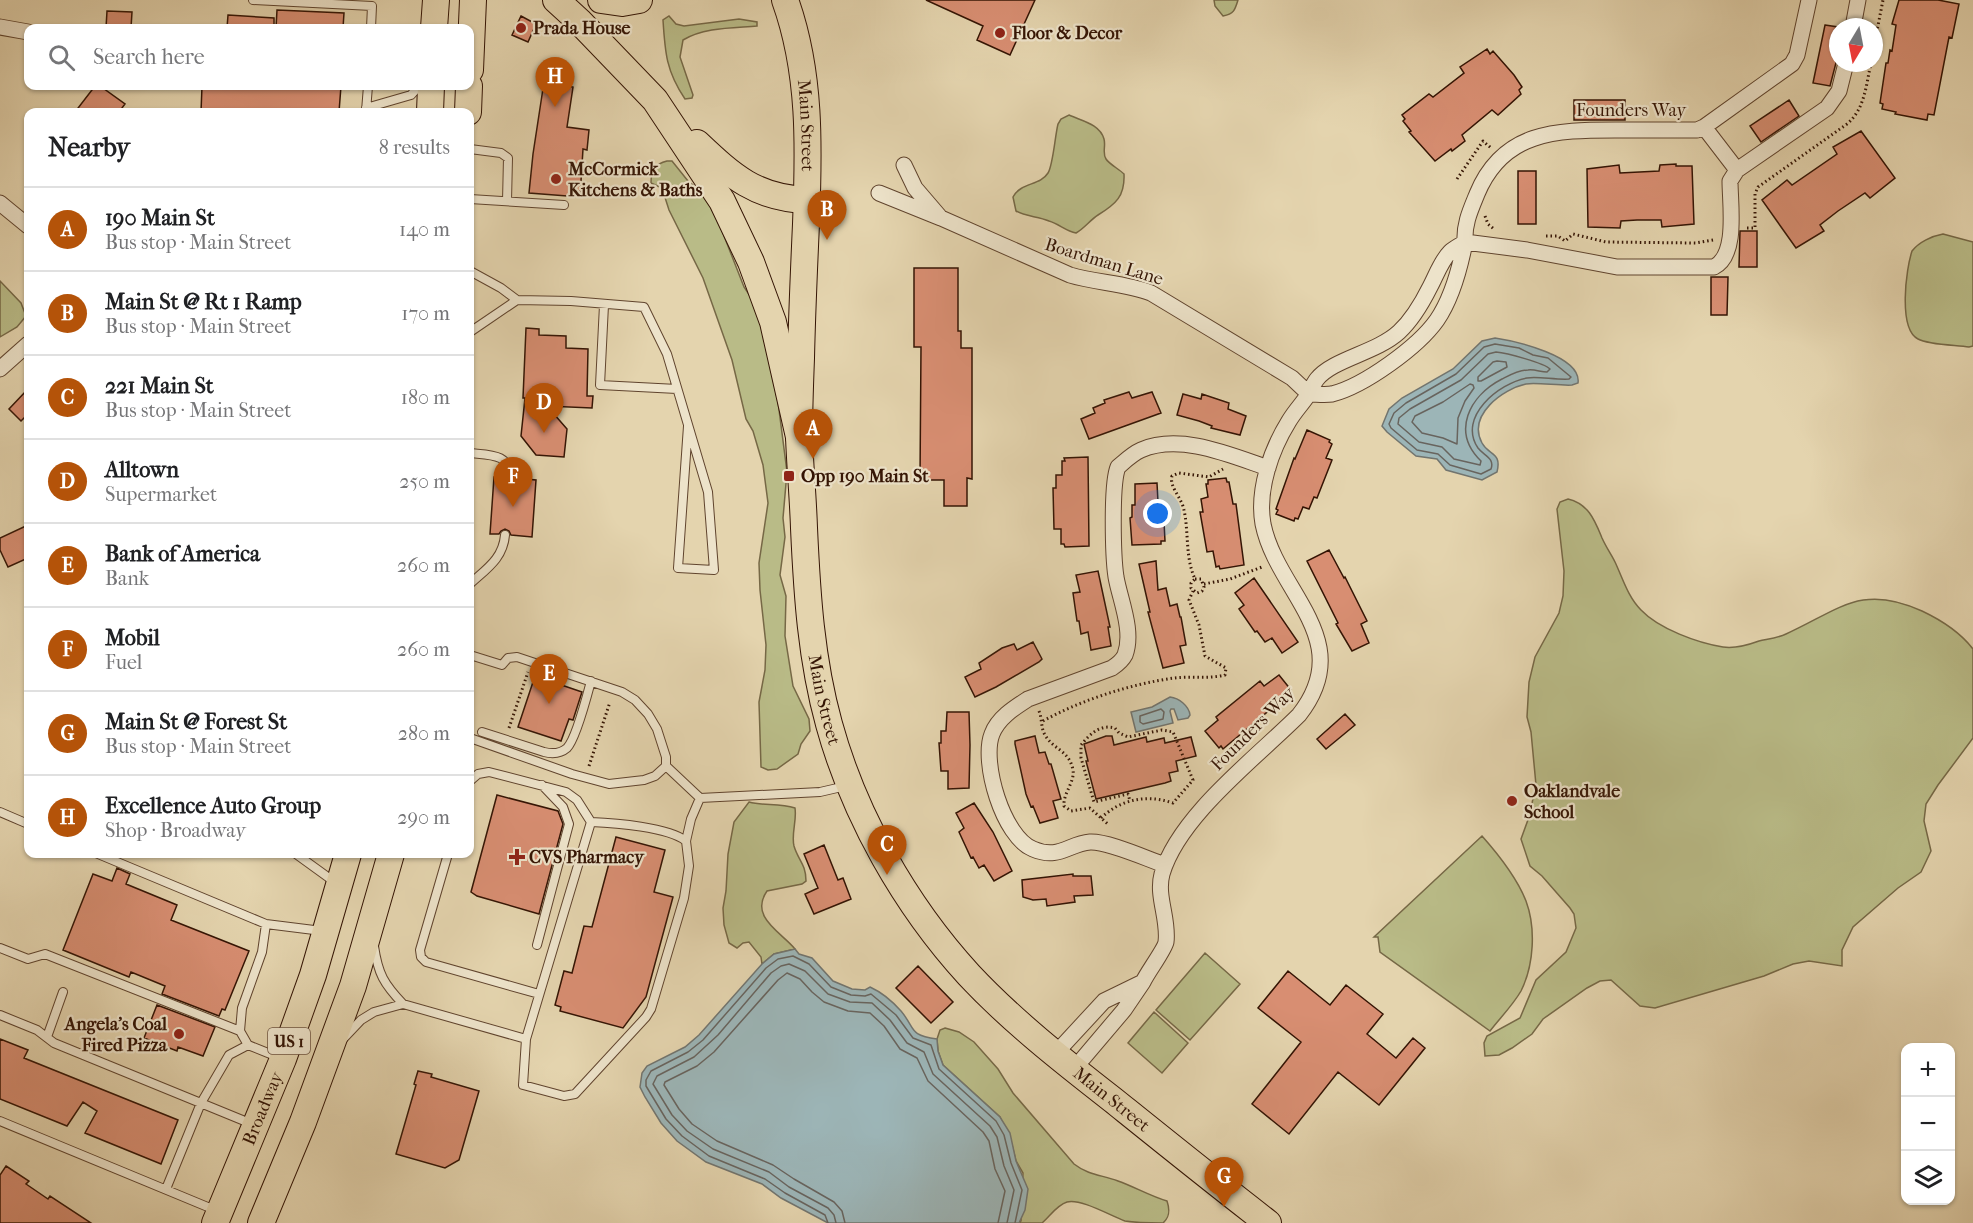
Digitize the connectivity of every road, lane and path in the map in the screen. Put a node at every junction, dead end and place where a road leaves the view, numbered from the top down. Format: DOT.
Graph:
graph roads {
  1 [pos="253,0"];
  2 [pos="436,0"];
  3 [pos="472,0"];
  4 [pos="492,0"];
  5 [pos="556,0"];
  6 [pos="601,0"];
  7 [pos="639,0"];
  8 [pos="785,0"];
  9 [pos="1809,0"];
  10 [pos="1858,0"];
  11 [pos="1883,0"];
  12 [pos="372,3"];
  13 [pos="1855,18"];
  14 [pos="1879,18"];
  15 [pos="371,24"];
  16 [pos="434,24"];
  17 [pos="471,24"];
  18 [pos="474,26"];
  19 [pos="0,27"];
  20 [pos="24,32"];
  21 [pos="1844,72"];
  22 [pos="1869,72"];
  23 [pos="368,90"];
  24 [pos="415,90"];
  25 [pos="431,90"];
  26 [pos="469,90"];
  27 [pos="655,100"];
  28 [pos="369,108"];
  29 [pos="377,108"];
  30 [pos="430,108"];
  31 [pos="468,108"];
  32 [pos="1704,127"];
  33 [pos="474,150"];
  34 [pos="1499,160"];
  35 [pos="904,165"];
  36 [pos="1737,170"];
  37 [pos="1457,179"];
  38 [pos="879,193"];
  39 [pos="474,199"];
  40 [pos="807,200"];
  41 [pos="507,201"];
  42 [pos="0,203"];
  43 [pos="564,205"];
  44 [pos="1485,210"];
  45 [pos="941,218"];
  46 [pos="24,223"];
  47 [pos="1500,231"];
  48 [pos="1730,233"];
  49 [pos="1546,236"];
  50 [pos="1465,242"];
  51 [pos="474,274"];
  52 [pos="517,300"];
  53 [pos="604,305"];
  54 [pos="474,329"];
  55 [pos="24,348"];
  56 [pos="0,369"];
  57 [pos="677,388"];
  58 [pos="1309,394"];
  59 [pos="688,426"];
  60 [pos="800,437"];
  61 [pos="474,454"];
  62 [pos="1245,460"];
  63 [pos="1268,468"];
  64 [pos="509,478"];
  65 [pos="505,535"];
  66 [pos="1278,561"];
  67 [pos="1195,579"];
  68 [pos="474,580"];
  69 [pos="1204,584"];
  70 [pos="1193,591"];
  71 [pos="474,656"];
  72 [pos="528,670"];
  73 [pos="591,681"];
  74 [pos="1034,697"];
  75 [pos="610,702"];
  76 [pos="1043,721"];
  77 [pos="509,728"];
  78 [pos="482,732"];
  79 [pos="474,739"];
  80 [pos="666,766"];
  81 [pos="587,773"];
  82 [pos="474,778"];
  83 [pos="542,785"];
  84 [pos="850,785"];
  85 [pos="700,798"];
  86 [pos="1130,801"];
  87 [pos="0,812"];
  88 [pos="1101,818"];
  89 [pos="24,822"];
  90 [pos="591,822"];
  91 [pos="1109,825"];
  92 [pos="686,841"];
  93 [pos="108,858"];
  94 [pos="302,858"];
  95 [pos="347,858"];
  96 [pos="390,858"];
  97 [pos="447,858"];
  98 [pos="1165,865"];
  99 [pos="339,885"];
  100 [pos="266,924"];
  101 [pos="372,925"];
  102 [pos="326,932"];
  103 [pos="537,945"];
  104 [pos="0,948"];
  105 [pos="1143,982"];
  106 [pos="63,992"];
  107 [pos="539,994"];
  108 [pos="403,1004"];
  109 [pos="0,1015"];
  110 [pos="240,1031"];
  111 [pos="47,1037"];
  112 [pos="526,1039"];
  113 [pos="248,1045"];
  114 [pos="283,1059"];
  115 [pos="326,1062"];
  116 [pos="1065,1062"];
  117 [pos="201,1103"];
  118 [pos="0,1121"];
  119 [pos="256,1126"];
  120 [pos="166,1189"];
  121 [pos="272,1196"];
  122 [pos="217,1217"];
  123 [pos="261,1223"];
  124 [pos="268,1223"];
  125 [pos="1268,1223"];
  1 -- 12 [label="lane"];
  2 -- 16 [label="main road"];
  3 -- 17 [label="main road"];
  4 -- 18 [label="main road"];
  5 -- 27 [label="main road"];
  6 -- 7 [label="main road"];
  8 -- 40 [label="main road, Main Street"];
  9 -- 32 [label="street"];
  10 -- 13 [label="street"];
  11 -- 14 [label="path"];
  12 -- 15 [label="lane"];
  19 -- 20 [label="street"];
  21 -- 36 [label="street"];
  22 -- 48 [label="path"];
  23 -- 28 [label="lane"];
  24 -- 29 [label="lane"];
  25 -- 30 [label="main road"];
  26 -- 31 [label="main road"];
  27 -- 40 [label="main road"];
  27 -- 60 [label="main road"];
  32 -- 34 [label="street, Founders Way"];
  32 -- 36 [label="street, Founders Way"];
  33 -- 41 [label="lane"];
  34 -- 37 [label="path"];
  34 -- 50 [label="street, Founders Way"];
  35 -- 45 [label="street, Boardman Lane"];
  36 -- 48 [label="street"];
  38 -- 45 [label="street, Boardman Lane"];
  39 -- 41 [label="lane"];
  40 -- 60 [label="main road, Main Street"];
  41 -- 43 [label="lane"];
  42 -- 46 [label="street"];
  44 -- 47 [label="path"];
  45 -- 58 [label="street, Boardman Lane"];
  48 -- 49 [label="path"];
  48 -- 50 [label="street"];
  50 -- 58 [label="street, Founders Way"];
  50 -- 58 [label="street, Founders Way"];
  51 -- 52 [label="lane"];
  52 -- 53 [label="lane"];
  52 -- 54 [label="lane"];
  53 -- 57 [label="lane"];
  53 -- 57 [label="lane"];
  55 -- 56 [label="street"];
  57 -- 59 [label="lane"];
  58 -- 63 [label="street, Founders Way"];
  59 -- 59 [label="lane"];
  60 -- 84 [label="main road, Main Street"];
  61 -- 64 [label="lane"];
  62 -- 63 [label="street"];
  62 -- 67 [label="path"];
  62 -- 74 [label="street"];
  63 -- 66 [label="street, Founders Way"];
  65 -- 68 [label="lane"];
  66 -- 69 [label="path"];
  66 -- 98 [label="street, Founders Way"];
  67 -- 69 [label="path"];
  67 -- 70 [label="path"];
  69 -- 70 [label="path"];
  70 -- 76 [label="path"];
  71 -- 73 [label="lane"];
  72 -- 77 [label="path"];
  73 -- 78 [label="lane"];
  73 -- 80 [label="lane"];
  74 -- 76 [label="path"];
  74 -- 98 [label="street"];
  75 -- 81 [label="path"];
  76 -- 88 [label="path"];
  79 -- 80 [label="lane"];
  80 -- 85 [label="lane"];
  82 -- 83 [label="lane"];
  83 -- 90 [label="lane"];
  83 -- 103 [label="lane"];
  84 -- 85 [label="lane"];
  84 -- 116 [label="main road, Main Street"];
  85 -- 92 [label="lane"];
  86 -- 86 [label="path"];
  86 -- 88 [label="path"];
  87 -- 89 [label="lane"];
  88 -- 91 [label="path"];
  90 -- 92 [label="lane"];
  90 -- 107 [label="lane"];
  92 -- 112 [label="lane"];
  93 -- 100 [label="lane"];
  94 -- 99 [label="lane"];
  95 -- 99 [label="main road, Broadway / US 1"];
  96 -- 101 [label="main road, US 1"];
  97 -- 107 [label="lane"];
  98 -- 105 [label="street, Founders Way"];
  99 -- 102 [label="main road, Broadway / US 1"];
  100 -- 102 [label="lane"];
  100 -- 110 [label="lane"];
  101 -- 108 [label="lane"];
  101 -- 115 [label="main road, US 1"];
  102 -- 114 [label="main road, Broadway / US 1"];
  104 -- 110 [label="lane"];
  105 -- 116 [label="street, Founders Way"];
  105 -- 116 [label="street"];
  106 -- 111 [label="lane"];
  107 -- 112 [label="lane"];
  108 -- 112 [label="lane"];
  108 -- 115 [label="lane"];
  109 -- 111 [label="lane"];
  110 -- 113 [label="lane"];
  111 -- 117 [label="lane"];
  113 -- 114 [label="lane"];
  113 -- 117 [label="lane"];
  114 -- 119 [label="main road, Broadway / US 1"];
  115 -- 121 [label="main road, US 1"];
  116 -- 125 [label="main road, Main Street"];
  117 -- 119 [label="lane"];
  117 -- 120 [label="lane"];
  118 -- 120 [label="lane"];
  119 -- 122 [label="main road, Broadway / US 1"];
  120 -- 122 [label="lane"];
  121 -- 123 [label="main road, US 1"];
  121 -- 124 [label="lane"];
}
